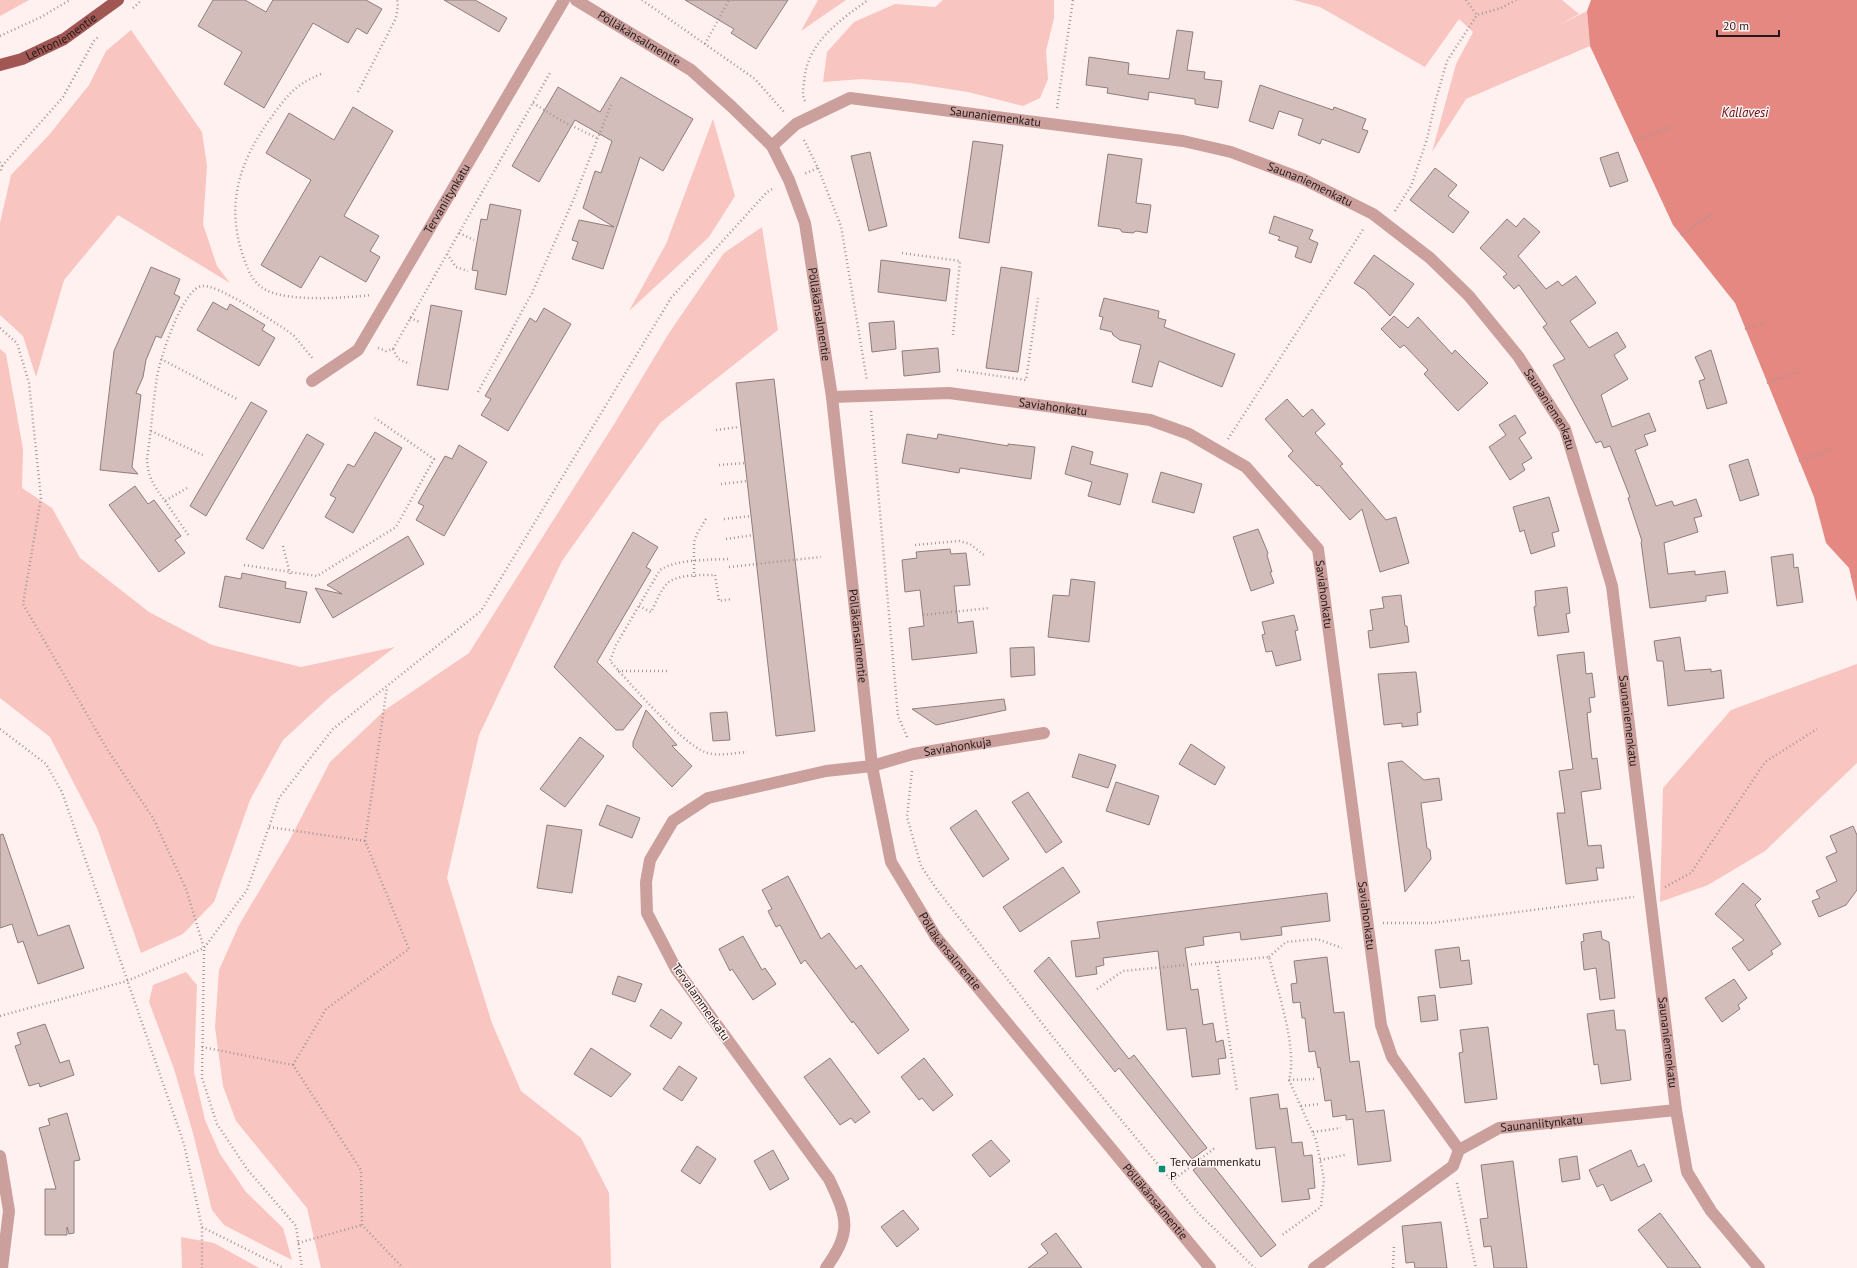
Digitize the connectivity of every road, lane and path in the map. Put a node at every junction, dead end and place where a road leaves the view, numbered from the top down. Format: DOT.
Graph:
graph roads {
  1 [pos="70,0"];
  2 [pos="118,0"];
  3 [pos="142,0"];
  4 [pos="397,0"];
  5 [pos="564,0"];
  6 [pos="576,0"];
  7 [pos="642,0"];
  8 [pos="729,0"];
  9 [pos="868,0"];
  10 [pos="1073,0"];
  11 [pos="1466,0"];
  12 [pos="1516,0"];
  13 [pos="130,10"];
  14 [pos="1477,15"];
  15 [pos="0,36"];
  16 [pos="100,36"];
  17 [pos="705,44"];
  18 [pos="0,65"];
  19 [pos="551,71"];
  20 [pos="321,74"];
  21 [pos="358,92"];
  22 [pos="533,103"];
  23 [pos="611,105"];
  24 [pos="811,116"];
  25 [pos="796,124"];
  26 [pos="1055,124"];
  27 [pos="1672,126"];
  28 [pos="597,138"];
  29 [pos="1634,141"];
  30 [pos="772,146"];
  31 [pos="0,162"];
  32 [pos="2,166"];
  33 [pos="0,173"];
  34 [pos="789,180"];
  35 [pos="1713,213"];
  36 [pos="1373,214"];
  37 [pos="1386,224"];
  38 [pos="459,233"];
  39 [pos="1681,235"];
  40 [pos="474,240"];
  41 [pos="902,253"];
  42 [pos="447,254"];
  43 [pos="468,271"];
  44 [pos="1038,298"];
  45 [pos="386,301"];
  46 [pos="410,318"];
  47 [pos="420,322"];
  48 [pos="1765,322"];
  49 [pos="0,328"];
  50 [pos="1745,329"];
  51 [pos="953,335"];
  52 [pos="364,340"];
  53 [pos="393,349"];
  54 [pos="161,359"];
  55 [pos="410,364"];
  56 [pos="957,370"];
  57 [pos="1799,372"];
  58 [pos="323,373"];
  59 [pos="312,382"];
  60 [pos="1767,383"];
  61 [pos="478,392"];
  62 [pos="832,397"];
  63 [pos="237,398"];
  64 [pos="375,418"];
  65 [pos="738,427"];
  66 [pos="716,430"];
  67 [pos="151,431"];
  68 [pos="1832,449"];
  69 [pos="1219,453"];
  70 [pos="205,456"];
  71 [pos="1799,461"];
  72 [pos="745,463"];
  73 [pos="719,465"];
  74 [pos="748,481"];
  75 [pos="721,484"];
  76 [pos="187,488"];
  77 [pos="165,501"];
  78 [pos="707,516"];
  79 [pos="752,516"];
  80 [pos="724,519"];
  81 [pos="754,535"];
  82 [pos="189,536"];
  83 [pos="726,539"];
  84 [pos="915,545"];
  85 [pos="283,546"];
  86 [pos="984,555"];
  87 [pos="821,557"];
  88 [pos="728,559"];
  89 [pos="694,561"];
  90 [pos="244,566"];
  91 [pos="729,567"];
  92 [pos="290,574"];
  93 [pos="1857,576"];
  94 [pos="694,577"];
  95 [pos="1851,577"];
  96 [pos="732,599"];
  97 [pos="639,606"];
  98 [pos="990,608"];
  99 [pos="923,615"];
  100 [pos="618,671"];
  101 [pos="667,671"];
  102 [pos="386,687"];
  103 [pos="0,729"];
  104 [pos="1817,729"];
  105 [pos="1044,733"];
  106 [pos="748,752"];
  107 [pos="872,766"];
  108 [pos="269,827"];
  109 [pos="366,841"];
  110 [pos="1650,895"];
  111 [pos="1366,923"];
  112 [pos="204,948"];
  113 [pos="1342,948"];
  114 [pos="1268,957"];
  115 [pos="1217,962"];
  116 [pos="127,981"];
  117 [pos="1097,988"];
  118 [pos="0,1016"];
  119 [pos="202,1047"];
  120 [pos="293,1065"];
  121 [pos="1315,1079"];
  122 [pos="1289,1080"];
  123 [pos="1237,1091"];
  124 [pos="1320,1104"];
  125 [pos="1302,1106"];
  126 [pos="1676,1110"];
  127 [pos="1341,1128"];
  128 [pos="1313,1132"];
  129 [pos="1216,1147"];
  130 [pos="1459,1150"];
  131 [pos="1345,1155"];
  132 [pos="0,1156"];
  133 [pos="1320,1160"];
  134 [pos="1454,1166"];
  135 [pos="1172,1181"];
  136 [pos="362,1225"];
  137 [pos="202,1227"];
  138 [pos="1282,1235"];
  139 [pos="298,1243"];
  140 [pos="1394,1245"];
  141 [pos="2,1268"];
  142 [pos="202,1268"];
  143 [pos="284,1268"];
  144 [pos="302,1268"];
  145 [pos="403,1268"];
  146 [pos="826,1268"];
  147 [pos="1210,1268"];
  148 [pos="1314,1268"];
  149 [pos="1393,1268"];
  150 [pos="1476,1268"];
  151 [pos="1759,1268"];
  1 -- 15 [label="path"];
  2 -- 18 [label="main road, Lehtoniementie"];
  3 -- 13 [label="path"];
  4 -- 21 [label="path"];
  5 -- 45 [label="street, Tervaniitynkatu"];
  6 -- 30 [label="street, Pölläkänsalmentie"];
  7 -- 17 [label="path"];
  8 -- 17 [label="path"];
  9 -- 24 [label="path"];
  10 -- 26 [label="path"];
  11 -- 14 [label="path"];
  12 -- 14 [label="path"];
  14 -- 37 [label="path"];
  16 -- 32 [label="path"];
  17 -- 25 [label="path"];
  19 -- 22 [label="path"];
  20 -- 45 [label="path"];
  22 -- 28 [label="path"];
  22 -- 38 [label="path"];
  23 -- 28 [label="path"];
  24 -- 25 [label="street, Saunaniemenkatu"];
  24 -- 26 [label="street, Saunaniemenkatu"];
  25 -- 30 [label="street, Saunaniemenkatu"];
  25 -- 34 [label="path"];
  26 -- 36 [label="street, Saunaniemenkatu"];
  27 -- 29 [label="path"];
  28 -- 61 [label="path"];
  30 -- 34 [label="street, Pölläkänsalmentie"];
  31 -- 32 [label="path"];
  32 -- 33 [label="path"];
  34 -- 62 [label="street, Pölläkänsalmentie"];
  34 -- 102 [label="path"];
  35 -- 39 [label="path"];
  36 -- 37 [label="street, Saunaniemenkatu"];
  36 -- 69 [label="path"];
  37 -- 110 [label="street, Saunaniemenkatu"];
  38 -- 40 [label="path"];
  38 -- 42 [label="path"];
  41 -- 51 [label="path"];
  42 -- 43 [label="path"];
  42 -- 46 [label="path"];
  44 -- 56 [label="path"];
  45 -- 52 [label="street, Tervaniitynkatu"];
  46 -- 47 [label="path"];
  46 -- 53 [label="path"];
  48 -- 50 [label="path"];
  49 -- 112 [label="path"];
  52 -- 53 [label="path"];
  52 -- 58 [label="street, Tervaniitynkatu"];
  53 -- 55 [label="path"];
  54 -- 58 [label="path"];
  54 -- 63 [label="path"];
  54 -- 67 [label="path"];
  57 -- 60 [label="path"];
  58 -- 59 [label="street, Tervaniitynkatu"];
  62 -- 69 [label="street, Saviahonkatu"];
  62 -- 107 [label="street, Pölläkänsalmentie"];
  64 -- 92 [label="path"];
  65 -- 66 [label="path"];
  67 -- 70 [label="path"];
  67 -- 77 [label="path"];
  68 -- 71 [label="path"];
  69 -- 111 [label="street, Saviahonkatu"];
  72 -- 73 [label="path"];
  74 -- 75 [label="path"];
  76 -- 77 [label="path"];
  77 -- 82 [label="path"];
  78 -- 89 [label="path"];
  79 -- 80 [label="path"];
  81 -- 83 [label="path"];
  84 -- 86 [label="path"];
  85 -- 92 [label="path"];
  87 -- 91 [label="path"];
  88 -- 89 [label="path"];
  89 -- 94 [label="path"];
  89 -- 97 [label="path"];
  90 -- 92 [label="path"];
  93 -- 95 [label="path"];
  94 -- 96 [label="path"];
  94 -- 97 [label="path"];
  97 -- 100 [label="path"];
  98 -- 99 [label="path"];
  100 -- 101 [label="path"];
  100 -- 106 [label="path"];
  102 -- 108 [label="path"];
  102 -- 109 [label="path"];
  103 -- 116 [label="path"];
  104 -- 110 [label="path"];
  105 -- 107 [label="street, Saviahonkuja"];
  107 -- 146 [label="street, Tervalammenkatu"];
  107 -- 147 [label="street, Pölläkänsalmentie"];
  108 -- 109 [label="path"];
  108 -- 112 [label="path"];
  109 -- 120 [label="path"];
  110 -- 111 [label="path"];
  110 -- 126 [label="street, Saunaniemenkatu"];
  111 -- 130 [label="street, Saviahonkatu"];
  112 -- 116 [label="path"];
  112 -- 119 [label="path"];
  113 -- 114 [label="path"];
  114 -- 115 [label="path"];
  114 -- 122 [label="path"];
  115 -- 117 [label="path"];
  115 -- 123 [label="path"];
  116 -- 118 [label="path"];
  116 -- 137 [label="path"];
  119 -- 120 [label="path"];
  119 -- 139 [label="path"];
  120 -- 136 [label="path"];
  121 -- 122 [label="path"];
  122 -- 125 [label="path"];
  124 -- 125 [label="path"];
  125 -- 128 [label="path"];
  126 -- 130 [label="street, Saunaniitynkatu"];
  126 -- 151 [label="street, Saunaniemenkatu"];
  127 -- 128 [label="path"];
  128 -- 133 [label="path"];
  129 -- 135 [label="path"];
  130 -- 134 [label="street"];
  131 -- 133 [label="path"];
  132 -- 141 [label="street"];
  133 -- 138 [label="path"];
  134 -- 148 [label="street"];
  134 -- 150 [label="path"];
  136 -- 139 [label="path"];
  136 -- 145 [label="path"];
  137 -- 142 [label="path"];
  137 -- 143 [label="path"];
  139 -- 144 [label="path"];
  140 -- 149 [label="path"];
}
